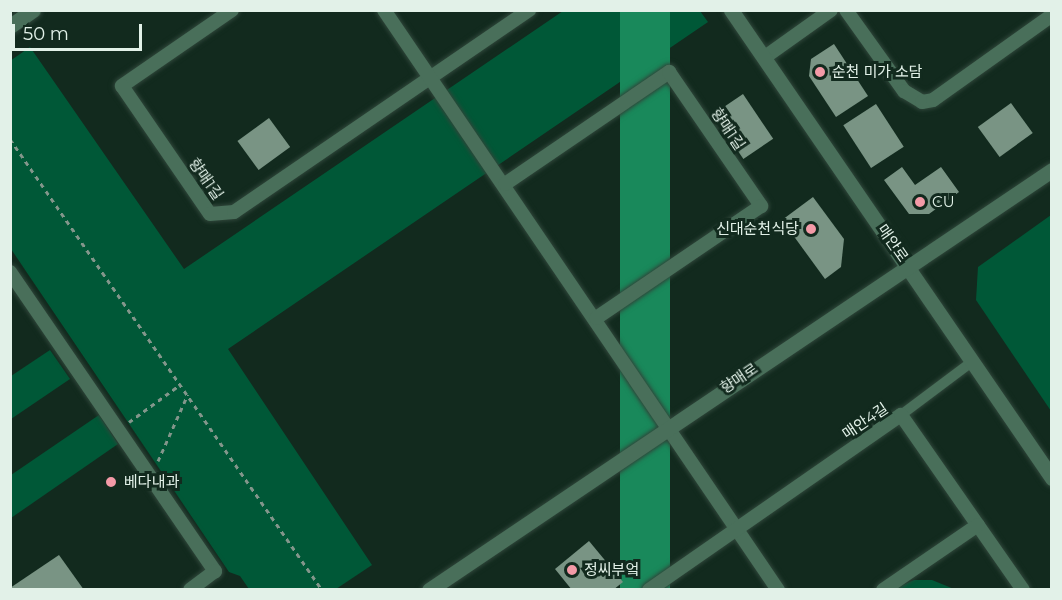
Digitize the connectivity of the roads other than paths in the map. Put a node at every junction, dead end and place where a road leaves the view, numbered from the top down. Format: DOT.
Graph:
graph roads {
  1 [pos="33,10"];
  2 [pos="232,10"];
  3 [pos="384,10"];
  4 [pos="529,10"];
  5 [pos="731,10"];
  6 [pos="831,10"];
  7 [pos="846,10"];
  8 [pos="1052,15"];
  9 [pos="10,26"];
  10 [pos="765,57"];
  11 [pos="431,77"];
  12 [pos="1052,170"];
  13 [pos="505,184"];
  14 [pos="908,265"];
  15 [pos="10,273"];
  16 [pos="596,318"];
  17 [pos="973,361"];
  18 [pos="901,415"];
  19 [pos="668,425"];
  20 [pos="1052,478"];
  21 [pos="978,525"];
  22 [pos="738,529"];
  23 [pos="190,590"];
  24 [pos="429,590"];
  25 [pos="649,590"];
  26 [pos="778,590"];
  27 [pos="883,590"];
  28 [pos="1023,590"];
  1 -- 9 [label="street"];
  2 -- 11 [label="street, 향매1길"];
  3 -- 11 [label="street"];
  4 -- 11 [label="street, 향매1길"];
  5 -- 10 [label="street, 매안로"];
  6 -- 10 [label="street"];
  7 -- 8 [label="street"];
  10 -- 14 [label="street, 매안로"];
  11 -- 13 [label="street"];
  12 -- 14 [label="street, 향매로"];
  13 -- 16 [label="street"];
  13 -- 16 [label="street, 향매1길"];
  14 -- 17 [label="street, 매안로"];
  14 -- 19 [label="street, 향매로"];
  15 -- 23 [label="street"];
  16 -- 19 [label="street"];
  17 -- 18 [label="street"];
  17 -- 20 [label="street, 매안로"];
  18 -- 21 [label="street, 매안4길"];
  18 -- 22 [label="street, 매안4길"];
  19 -- 22 [label="street"];
  19 -- 24 [label="street, 향매로"];
  21 -- 27 [label="street"];
  21 -- 28 [label="street, 매안4길"];
  22 -- 25 [label="street, 매안4길"];
  22 -- 26 [label="street"];
}
